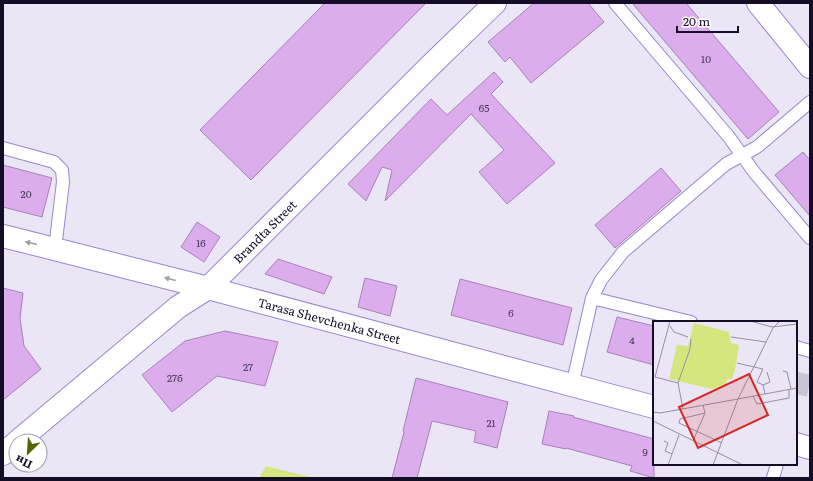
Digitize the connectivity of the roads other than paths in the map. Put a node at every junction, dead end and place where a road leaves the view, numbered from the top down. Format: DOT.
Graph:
graph roads {
  1 [pos="495,3"];
  2 [pos="615,3"];
  3 [pos="758,3"];
  4 [pos="810,67"];
  5 [pos="810,102"];
  6 [pos="3,148"];
  7 [pos="743,155"];
  8 [pos="3,236"];
  9 [pos="810,238"];
  10 [pos="55,249"];
  11 [pos="208,288"];
  12 [pos="592,298"];
  13 [pos="687,321"];
  14 [pos="797,347"];
  15 [pos="810,351"];
  16 [pos="572,386"];
  17 [pos="653,407"];
  18 [pos="28,433"];
  19 [pos="797,444"];
  20 [pos="810,448"];
  21 [pos="777,465"];
  22 [pos="773,478"];
  1 -- 11 [label="main road, Brandta Street"];
  2 -- 7 [label="lane"];
  3 -- 4 [label="main road"];
  5 -- 7 [label="lane"];
  6 -- 10 [label="lane"];
  7 -- 9 [label="lane"];
  7 -- 12 [label="lane"];
  10 -- 8 [label="main road, Tarasa Shevchenka Street, one-way"];
  11 -- 10 [label="main road, Tarasa Shevchenka Street, one-way"];
  11 -- 16 [label="main road, Tarasa Shevchenka Street"];
  11 -- 18 [label="main road, Brandta Street"];
  12 -- 13 [label="lane"];
  12 -- 16 [label="lane"];
  14 -- 15 [label="lane"];
  16 -- 17 [label="main road, Tarasa Shevchenka Street"];
  19 -- 20 [label="main road"];
  21 -- 22 [label="lane"];
}
